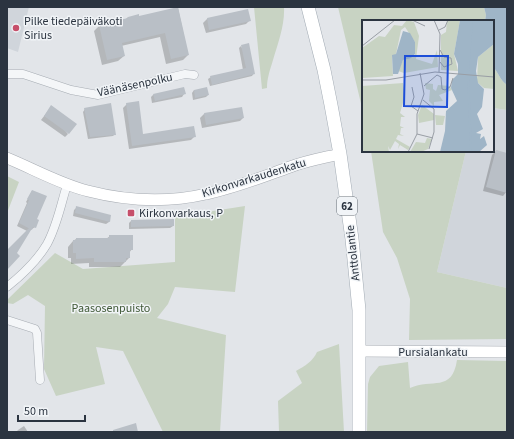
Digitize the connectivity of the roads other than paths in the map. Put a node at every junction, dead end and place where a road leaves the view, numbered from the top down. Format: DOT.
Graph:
graph roads {
  1 [pos="308,7"];
  2 [pos="7,74"];
  3 [pos="194,75"];
  4 [pos="340,154"];
  5 [pos="7,158"];
  6 [pos="67,185"];
  7 [pos="7,287"];
  8 [pos="7,320"];
  9 [pos="359,351"];
  10 [pos="507,352"];
  11 [pos="40,380"];
  12 [pos="359,432"];
  1 -- 4 [label="main road, Anttolantie / 62"];
  2 -- 3 [label="street, Väänäsenpolku"];
  4 -- 6 [label="street, Kirkonvarkaudenkatu"];
  4 -- 9 [label="main road, Anttolantie / 62"];
  5 -- 6 [label="street, Kirkonvarkaudenkatu"];
  6 -- 7 [label="street"];
  8 -- 11 [label="street"];
  9 -- 10 [label="street, Pursialankatu"];
  9 -- 12 [label="main road, Anttolantie / 62"];
}
